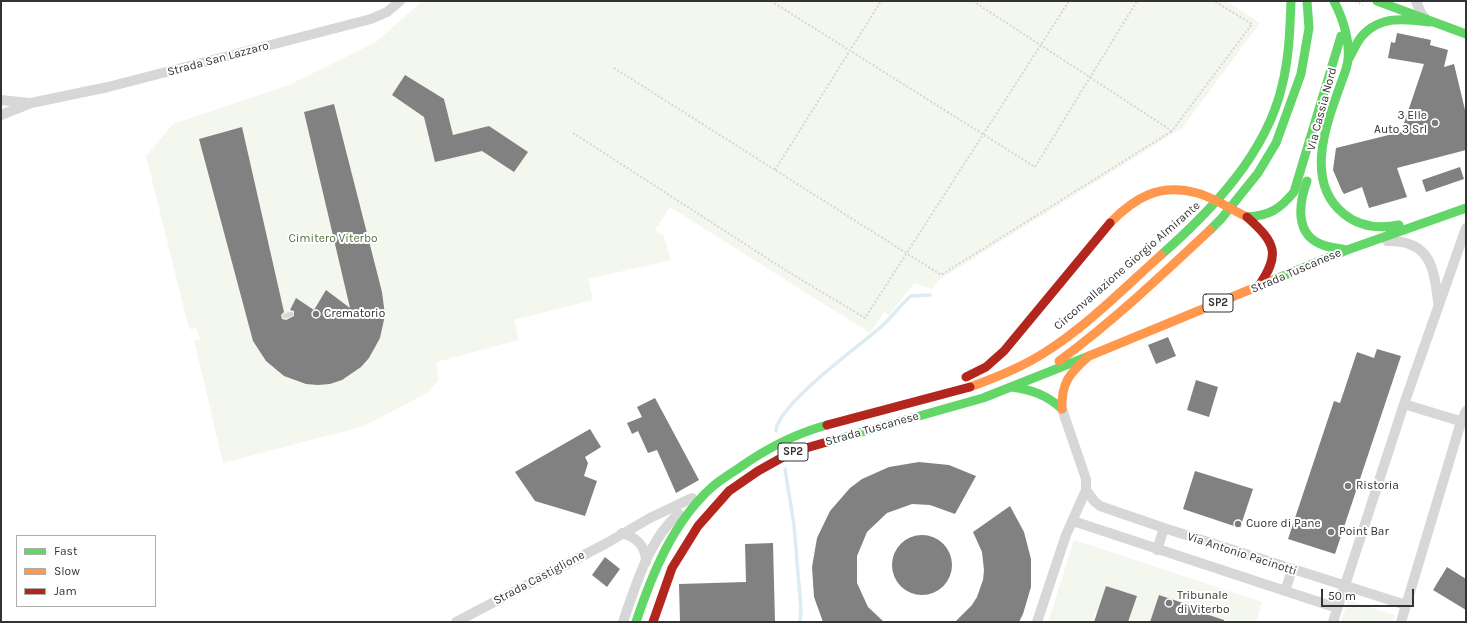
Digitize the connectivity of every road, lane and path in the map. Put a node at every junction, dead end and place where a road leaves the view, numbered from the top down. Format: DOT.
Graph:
graph roads {
  1 [pos="400,1"];
  2 [pos="771,1"];
  3 [pos="882,1"];
  4 [pos="973,1"];
  5 [pos="1069,1"];
  6 [pos="1137,1"];
  7 [pos="1214,1"];
  8 [pos="1291,1"];
  9 [pos="1307,1"];
  10 [pos="1334,1"];
  11 [pos="1416,1"];
  12 [pos="1383,2"];
  13 [pos="1343,18"];
  14 [pos="1430,22"];
  15 [pos="1466,34"];
  16 [pos="1040,45"];
  17 [pos="850,51"];
  18 [pos="1348,61"];
  19 [pos="614,68"];
  20 [pos="1090,77"];
  21 [pos="1,100"];
  22 [pos="31,103"];
  23 [pos="1,115"];
  24 [pos="1172,131"];
  25 [pos="573,133"];
  26 [pos="983,134"];
  27 [pos="1320,149"];
  28 [pos="775,170"];
  29 [pos="1466,208"];
  30 [pos="1248,217"];
  31 [pos="1418,223"];
  32 [pos="1466,228"];
  33 [pos="1372,241"];
  34 [pos="1347,250"];
  35 [pos="906,253"];
  36 [pos="1258,287"];
  37 [pos="1439,304"];
  38 [pos="291,314"];
  39 [pos="285,316"];
  40 [pos="1089,356"];
  41 [pos="1031,380"];
  42 [pos="1012,387"];
  43 [pos="1404,404"];
  44 [pos="891,408"];
  45 [pos="1062,409"];
  46 [pos="1466,411"];
  47 [pos="1463,422"];
  48 [pos="1086,490"];
  49 [pos="708,492"];
  50 [pos="692,498"];
  51 [pos="679,514"];
  52 [pos="1073,521"];
  53 [pos="681,525"];
  54 [pos="1164,528"];
  55 [pos="622,533"];
  56 [pos="1157,550"];
  57 [pos="646,564"];
  58 [pos="1292,570"];
  59 [pos="1345,586"];
  60 [pos="1285,591"];
  61 [pos="1406,605"];
  62 [pos="1337,608"];
  63 [pos="456,622"];
  64 [pos="623,622"];
  65 [pos="636,622"];
  66 [pos="654,622"];
  67 [pos="1037,622"];
  68 [pos="1333,622"];
  69 [pos="1401,622"];
  1 -- 22 [label="street, Strada San Lazzaro"];
  2 -- 17 [label="path"];
  3 -- 17 [label="path"];
  4 -- 16 [label="path"];
  5 -- 16 [label="path"];
  6 -- 20 [label="path"];
  7 -- 24 [label="path"];
  8 -- 44 [label="main road, Circonvallazione Giorgio Almirante / SP2"];
  9 -- 41 [label="main road, SP2"];
  10 -- 13 [label="main road, Via Cassia Nord"];
  11 -- 14 [label="street"];
  12 -- 14 [label="main road"];
  13 -- 18 [label="main road, Via Cassia Nord"];
  13 -- 30 [label="main road"];
  14 -- 15 [label="main road"];
  14 -- 18 [label="main road"];
  16 -- 20 [label="path"];
  16 -- 26 [label="path"];
  17 -- 26 [label="path"];
  17 -- 28 [label="path"];
  18 -- 27 [label="main road, Via Cassia Nord"];
  19 -- 28 [label="path"];
  20 -- 24 [label="path"];
  20 -- 26 [label="path"];
  21 -- 22 [label="street, Strada San Lazzaro"];
  22 -- 23 [label="street, Strada San Lazzaro"];
  24 -- 35 [label="path"];
  25 -- 35 [label="path"];
  26 -- 35 [label="path"];
  27 -- 31 [label="main road, Via Cassia Nord"];
  27 -- 34 [label="main road"];
  28 -- 35 [label="path"];
  29 -- 31 [label="main road, Via Cassia Nord / SP2"];
  30 -- 36 [label="main road"];
  30 -- 44 [label="main road"];
  31 -- 33 [label="main road, Via Cassia Nord / SP2"];
  32 -- 37 [label="street"];
  33 -- 34 [label="main road, Via Cassia Nord / SP2"];
  33 -- 37 [label="street"];
  34 -- 36 [label="main road, Strada Tuscanese / SP2"];
  36 -- 40 [label="main road, Strada Tuscanese / SP2"];
  37 -- 43 [label="street"];
  38 -- 39 [label="lane"];
  40 -- 41 [label="main road, SP2"];
  40 -- 45 [label="main road"];
  41 -- 42 [label="main road, Strada Tuscanese / SP2"];
  42 -- 45 [label="main road"];
  42 -- 66 [label="main road, Strada Tuscanese / SP2"];
  43 -- 47 [label="street"];
  43 -- 59 [label="street"];
  44 -- 49 [label="main road, Strada Tuscanese / SP2"];
  45 -- 48 [label="street"];
  46 -- 47 [label="street"];
  47 -- 61 [label="street"];
  48 -- 52 [label="street"];
  48 -- 54 [label="street, Via Antonio Pacinotti"];
  49 -- 50 [label="main road"];
  49 -- 53 [label="main road, Strada Tuscanese / SP2"];
  50 -- 51 [label="lane"];
  50 -- 55 [label="street, Strada Castiglione"];
  51 -- 53 [label="lane"];
  51 -- 57 [label="street"];
  52 -- 56 [label="street, Via Antonio Pacinotti"];
  52 -- 67 [label="street"];
  53 -- 65 [label="main road, Strada Tuscanese / SP2"];
  54 -- 56 [label="street"];
  54 -- 58 [label="street, Via Antonio Pacinotti"];
  55 -- 57 [label="street"];
  55 -- 63 [label="street, Strada Castiglione"];
  56 -- 60 [label="street, Via Antonio Pacinotti"];
  57 -- 64 [label="street"];
  58 -- 59 [label="street, Via Antonio Pacinotti"];
  58 -- 60 [label="street"];
  59 -- 61 [label="street, Via Antonio Pacinotti"];
  59 -- 62 [label="street"];
  60 -- 62 [label="street, Via Antonio Pacinotti"];
  61 -- 69 [label="street"];
  62 -- 68 [label="street"];
}
